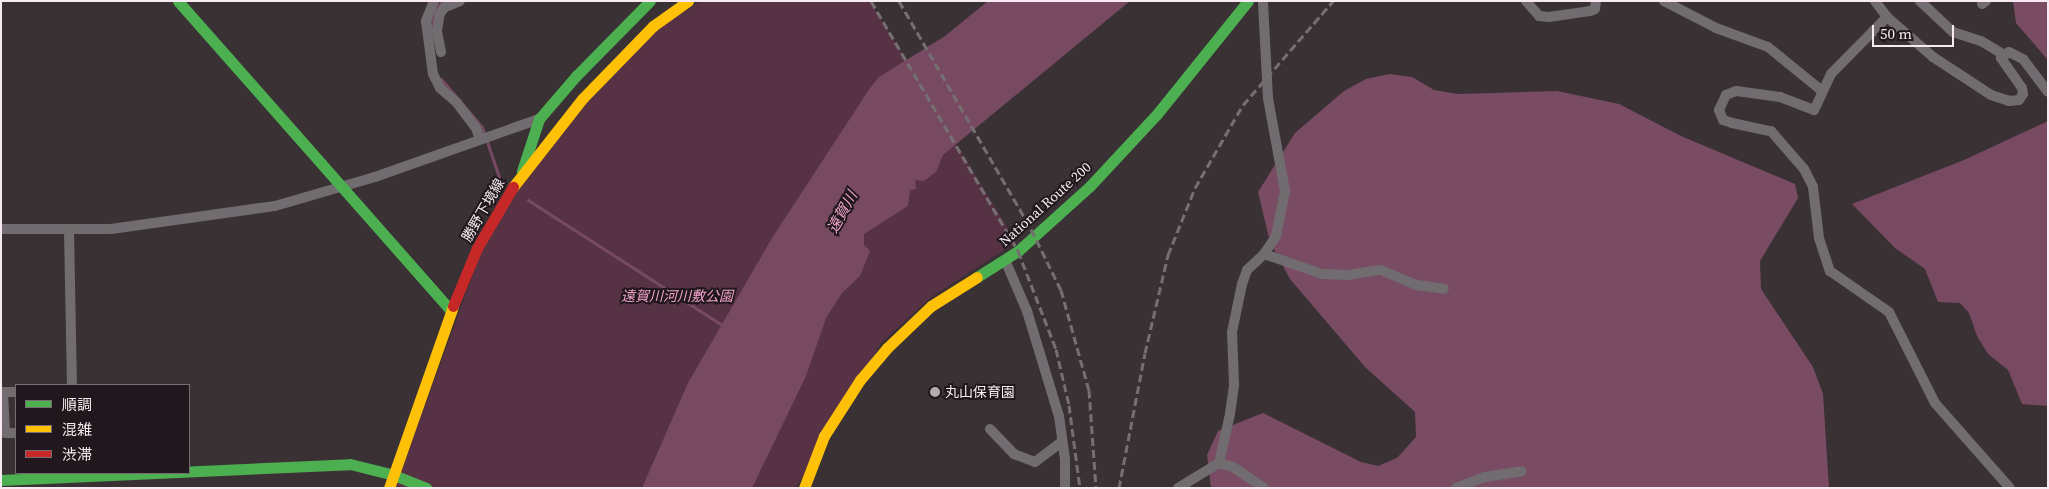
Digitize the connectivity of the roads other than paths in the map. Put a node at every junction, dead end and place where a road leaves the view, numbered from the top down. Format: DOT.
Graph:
graph roads {
  1 [pos="178,1"];
  2 [pos="434,1"];
  3 [pos="460,1"];
  4 [pos="650,1"];
  5 [pos="688,1"];
  6 [pos="1248,1"];
  7 [pos="1263,1"];
  8 [pos="1526,1"];
  9 [pos="1596,1"];
  10 [pos="1664,1"];
  11 [pos="1875,1"];
  12 [pos="1920,1"];
  13 [pos="1887,17"];
  14 [pos="432,36"];
  15 [pos="441,52"];
  16 [pos="2004,55"];
  17 [pos="1822,92"];
  18 [pos="2048,92"];
  19 [pos="540,119"];
  20 [pos="484,138"];
  21 [pos="521,175"];
  22 [pos="338,186"];
  23 [pos="1,229"];
  24 [pos="69,230"];
  25 [pos="1264,254"];
  26 [pos="1004,260"];
  27 [pos="1444,289"];
  28 [pos="451,311"];
  29 [pos="72,384"];
  30 [pos="2,392"];
  31 [pos="15,392"];
  32 [pos="990,429"];
  33 [pos="15,432"];
  34 [pos="1062,442"];
  35 [pos="1218,463"];
  36 [pos="1522,471"];
  37 [pos="190,473"];
  38 [pos="174,474"];
  39 [pos="400,477"];
  40 [pos="1,480"];
  41 [pos="74,480"];
  42 [pos="389,488"];
  43 [pos="427,488"];
  44 [pos="804,488"];
  45 [pos="1065,488"];
  46 [pos="1178,488"];
  47 [pos="1264,488"];
  48 [pos="1456,488"];
  49 [pos="2010,488"];
  1 -- 22 [label="main road"];
  2 -- 14 [label="street"];
  3 -- 14 [label="street"];
  4 -- 19 [label="main road"];
  5 -- 21 [label="main road, 勝野下境線"];
  6 -- 26 [label="main road, National Route 200"];
  7 -- 25 [label="street"];
  8 -- 9 [label="street"];
  10 -- 17 [label="street"];
  11 -- 13 [label="street"];
  12 -- 16 [label="street"];
  13 -- 16 [label="street"];
  13 -- 17 [label="street"];
  14 -- 15 [label="street"];
  14 -- 20 [label="street"];
  16 -- 18 [label="street"];
  17 -- 49 [label="street"];
  19 -- 20 [label="street"];
  19 -- 21 [label="main road"];
  20 -- 22 [label="street"];
  21 -- 28 [label="main road, 勝野下境線"];
  22 -- 24 [label="street"];
  22 -- 28 [label="main road"];
  23 -- 24 [label="street"];
  24 -- 29 [label="street"];
  25 -- 27 [label="street"];
  25 -- 35 [label="street"];
  26 -- 34 [label="street"];
  26 -- 44 [label="main road, National Route 200"];
  28 -- 39 [label="main road, 勝野下境線"];
  30 -- 31 [label="street"];
  30 -- 33 [label="street"];
  32 -- 34 [label="street"];
  34 -- 45 [label="street"];
  35 -- 46 [label="street"];
  35 -- 47 [label="street"];
  36 -- 48 [label="street"];
  37 -- 39 [label="main road"];
  38 -- 41 [label="main road"];
  39 -- 42 [label="main road, 勝野下境線"];
  39 -- 43 [label="main road"];
  40 -- 41 [label="main road"];
}
